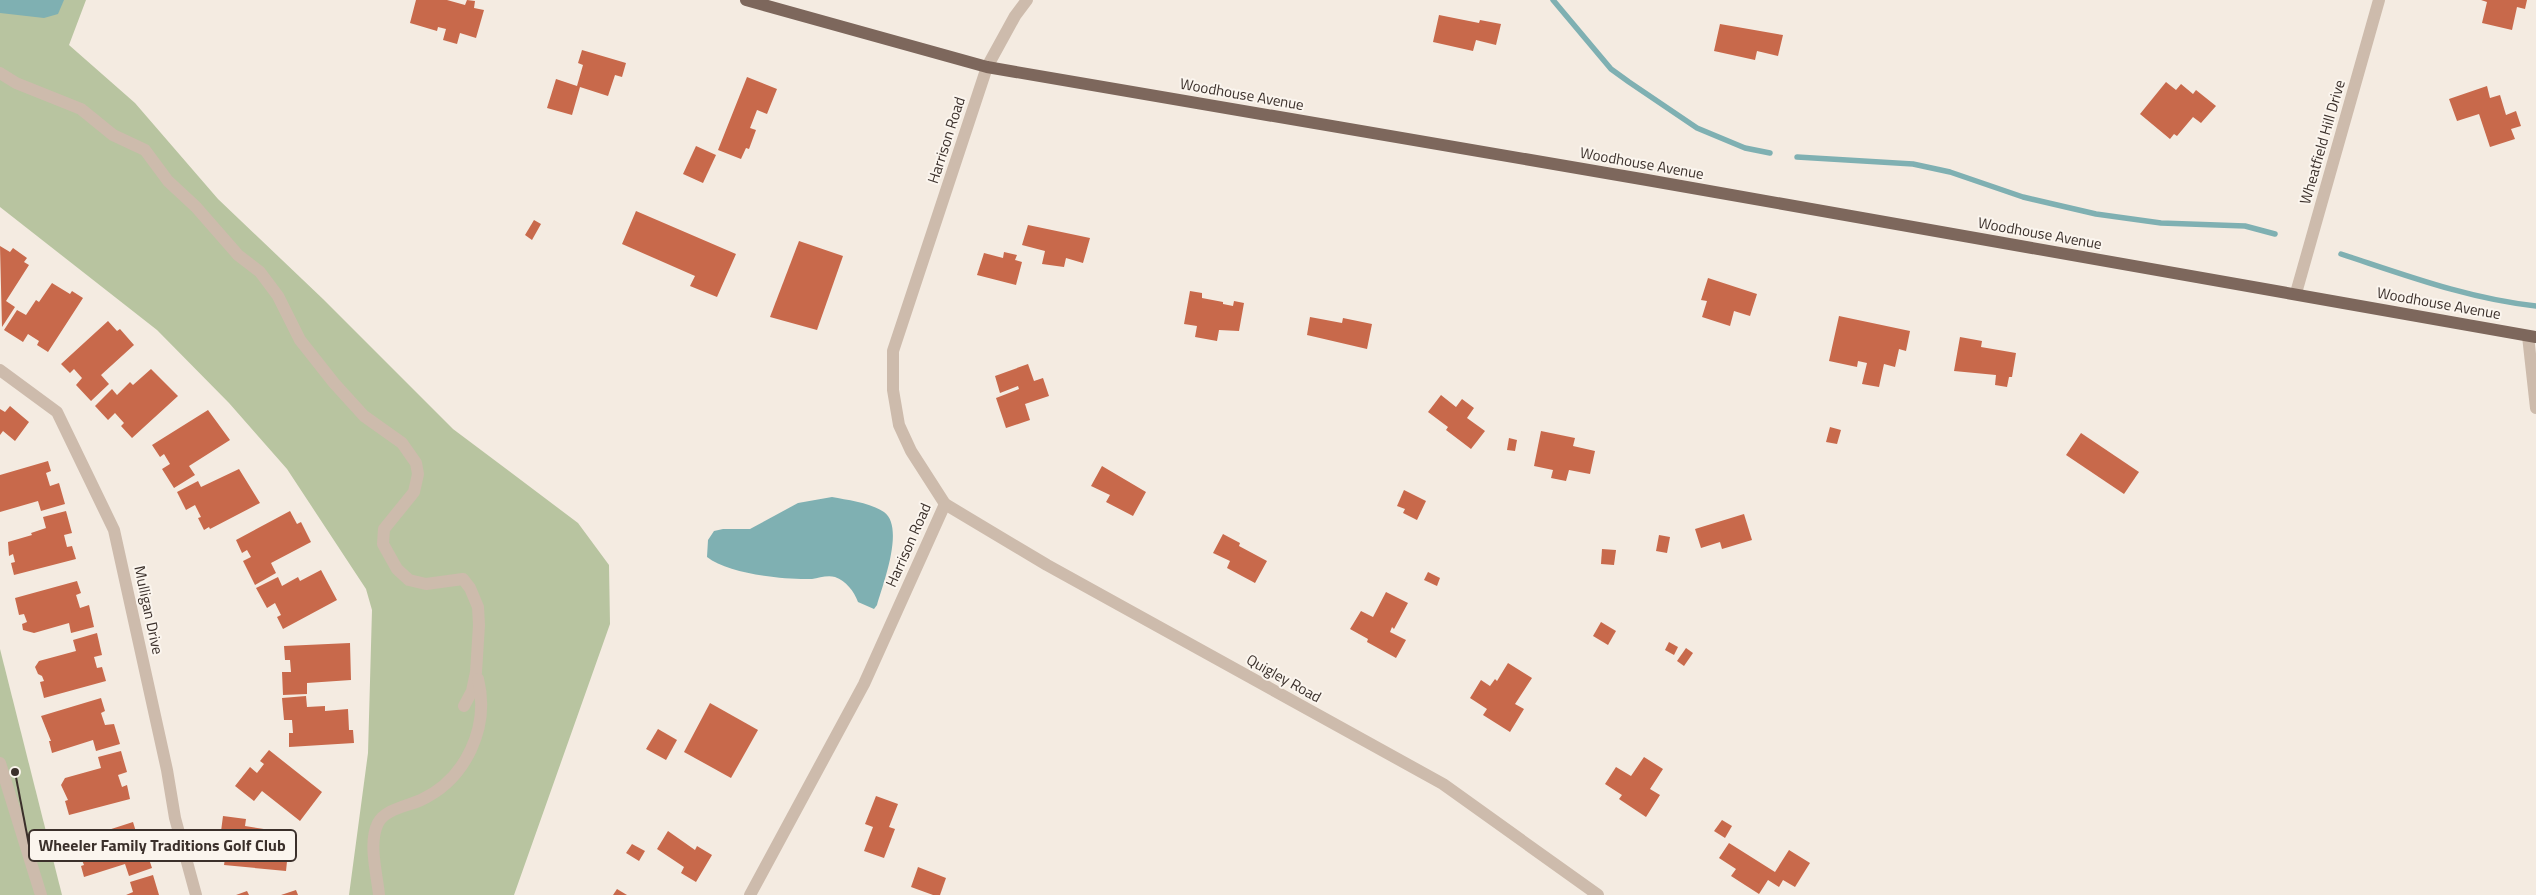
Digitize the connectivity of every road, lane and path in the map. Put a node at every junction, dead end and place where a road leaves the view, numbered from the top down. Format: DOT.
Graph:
graph roads {
  1 [pos="746,0"];
  2 [pos="1027,0"];
  3 [pos="2379,0"];
  4 [pos="987,67"];
  5 [pos="0,73"];
  6 [pos="2296,293"];
  7 [pos="2532,336"];
  8 [pos="0,370"];
  9 [pos="2536,408"];
  10 [pos="945,504"];
  11 [pos="476,672"];
  12 [pos="464,706"];
  13 [pos="0,763"];
  14 [pos="41,895"];
  15 [pos="196,895"];
  16 [pos="379,895"];
  17 [pos="750,895"];
  18 [pos="1598,895"];
  1 -- 4 [label="main road, Woodhouse Avenue"];
  2 -- 4 [label="street, Harrison Road"];
  3 -- 6 [label="street, Wheatfield Hill Drive"];
  4 -- 6 [label="main road, Woodhouse Avenue"];
  4 -- 10 [label="street, Harrison Road"];
  5 -- 11 [label="street"];
  6 -- 7 [label="main road, Woodhouse Avenue"];
  7 -- 9 [label="street"];
  8 -- 15 [label="street, Mulligan Drive"];
  10 -- 17 [label="street, Harrison Road"];
  10 -- 18 [label="street, Quigley Road"];
  11 -- 12 [label="street"];
  11 -- 16 [label="street"];
  13 -- 14 [label="street"];
}
